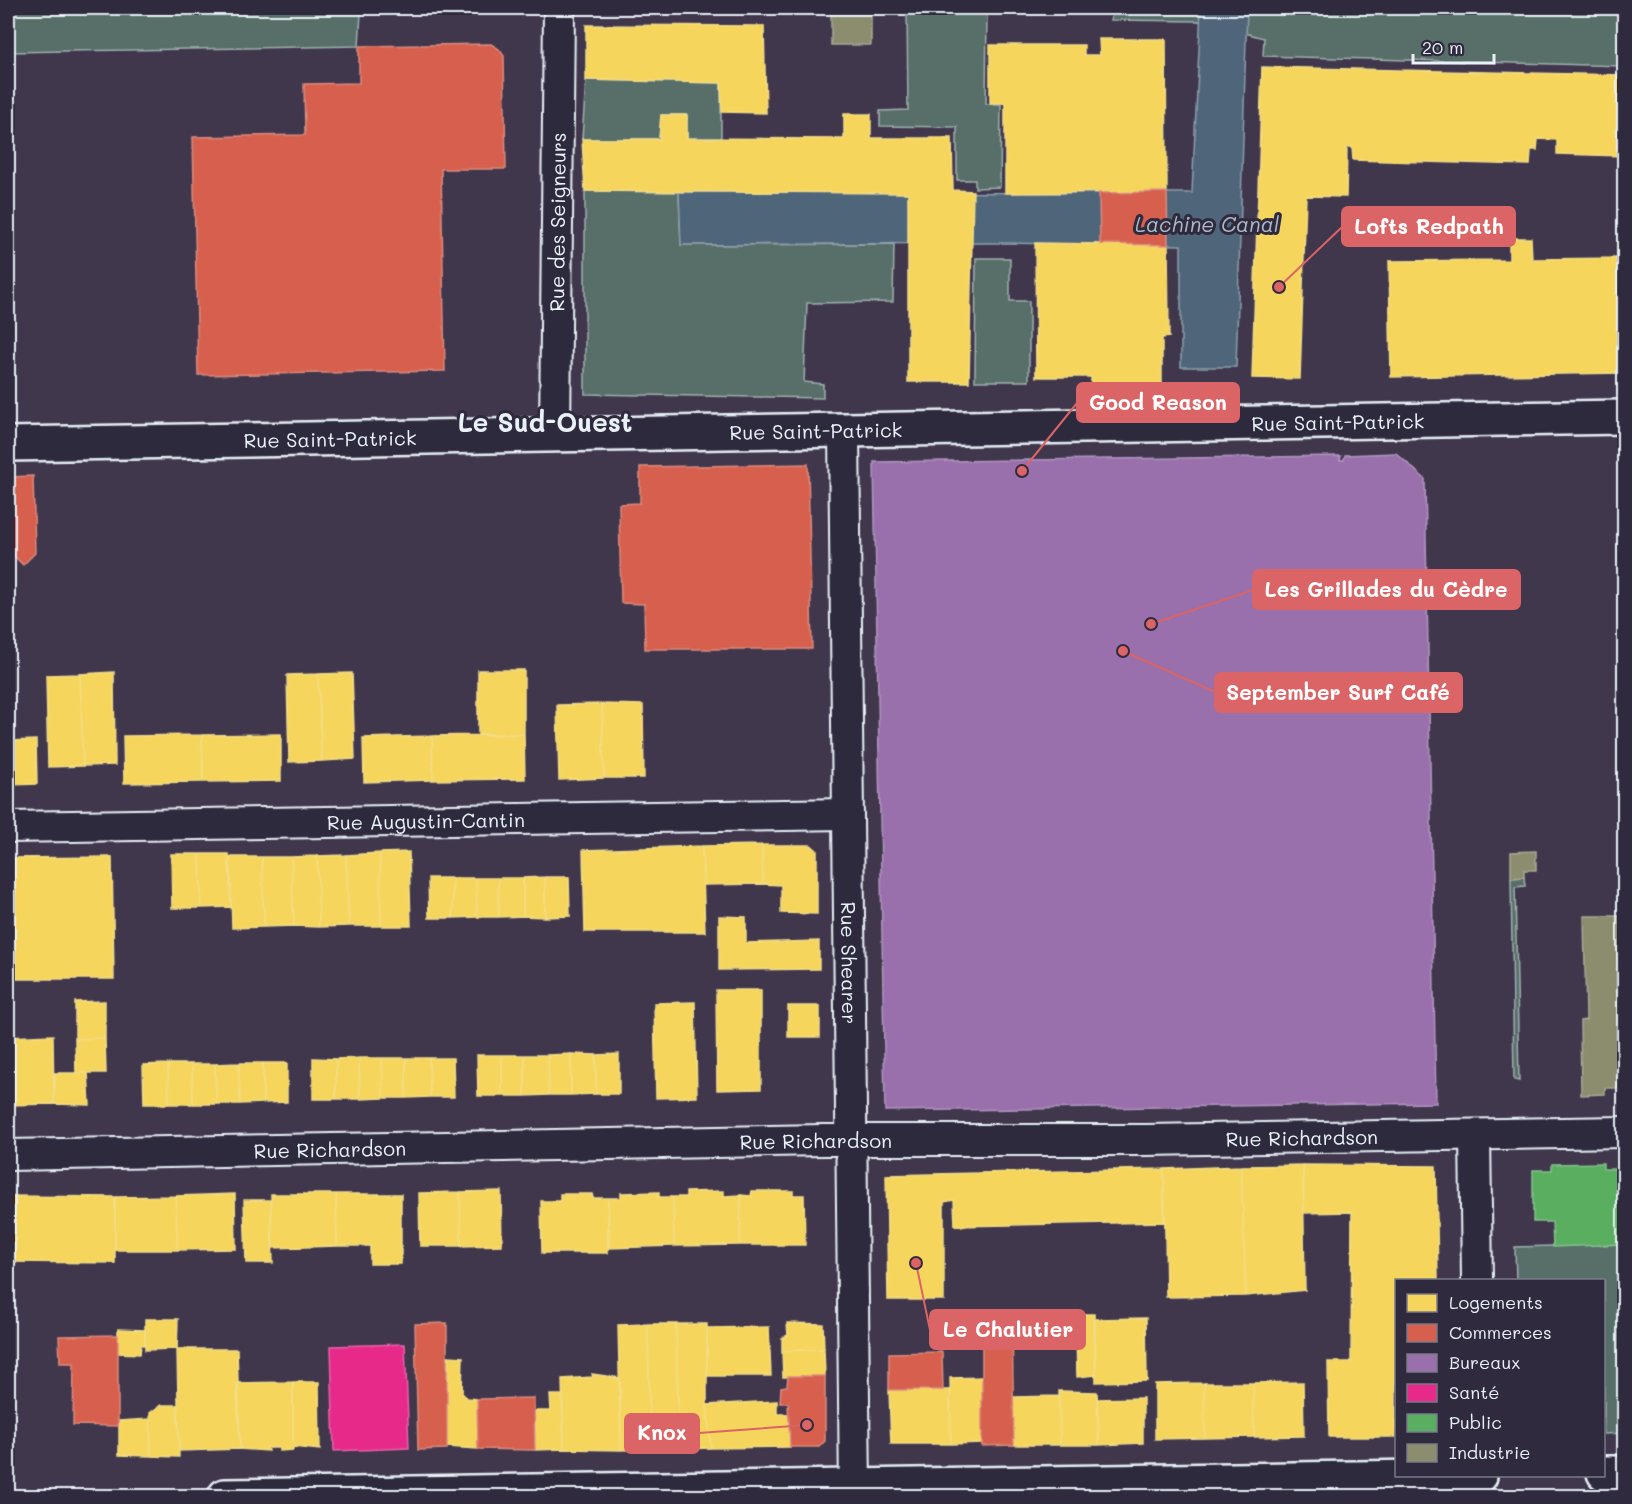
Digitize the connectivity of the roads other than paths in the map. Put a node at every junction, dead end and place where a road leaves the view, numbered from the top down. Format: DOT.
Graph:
graph roads {
  1 [pos="559,8"];
  2 [pos="1624,417"];
  3 [pos="844,431"];
  4 [pos="555,435"];
  5 [pos="8,444"];
  6 [pos="846,814"];
  7 [pos="8,827"];
  8 [pos="1624,1132"];
  9 [pos="1475,1135"];
  10 [pos="850,1141"];
  11 [pos="8,1155"];
  12 [pos="1477,1279"];
  13 [pos="1605,1473"];
  14 [pos="1624,1473"];
  15 [pos="1438,1477"];
  16 [pos="1480,1477"];
  17 [pos="855,1491"];
  18 [pos="484,1494"];
  19 [pos="225,1497"];
  20 [pos="1480,1497"];
  1 -- 4 [label="street, Rue des Seigneurs"];
  2 -- 3 [label="main road, Rue Saint-Patrick"];
  3 -- 4 [label="main road, Rue Saint-Patrick"];
  3 -- 6 [label="street, Rue Shearer"];
  4 -- 5 [label="main road, Rue Saint-Patrick"];
  6 -- 7 [label="street, Rue Augustin-Cantin"];
  6 -- 10 [label="street, Rue Shearer"];
  8 -- 9 [label="street, Rue Richardson"];
  9 -- 10 [label="street, Rue Richardson"];
  9 -- 12 [label="street"];
  10 -- 11 [label="street, Rue Richardson"];
  10 -- 17 [label="street, Rue Shearer"];
  13 -- 14 [label="main road"];
  15 -- 17 [label="main road"];
  16 -- 20 [label="street"];
  17 -- 18 [label="main road"];
  18 -- 19 [label="main road"];
}
